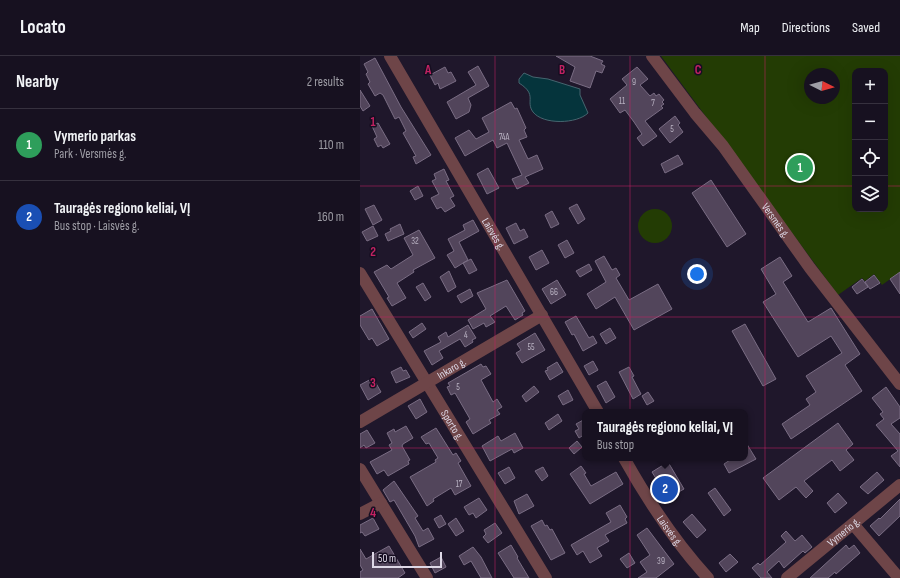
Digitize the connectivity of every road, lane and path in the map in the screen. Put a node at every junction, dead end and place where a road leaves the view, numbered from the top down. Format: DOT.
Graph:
graph roads {
  1 [pos="390,56"];
  2 [pos="652,56"];
  3 [pos="360,272"];
  4 [pos="542,314"];
  5 [pos="427,382"];
  6 [pos="900,384"];
  7 [pos="596,409"];
  8 [pos="360,422"];
  9 [pos="626,461"];
  10 [pos="360,469"];
  11 [pos="900,485"];
  12 [pos="381,503"];
  13 [pos="360,514"];
  14 [pos="852,524"];
  15 [pos="427,578"];
  16 [pos="546,578"];
  17 [pos="708,578"];
  18 [pos="787,578"];
  19 [pos="899,578"];
  1 -- 4 [label="street, Laisvės g."];
  2 -- 6 [label="street, Versmės g."];
  3 -- 5 [label="street, Sporto g."];
  4 -- 5 [label="street, Inkaro g."];
  4 -- 7 [label="street, Laisvės g."];
  5 -- 8 [label="street, Inkaro g."];
  5 -- 16 [label="street, Sporto g."];
  9 -- 17 [label="street, Laisvės g."];
  10 -- 12 [label="street"];
  11 -- 14 [label="street, Vymerio g."];
  12 -- 13 [label="street"];
  12 -- 15 [label="street"];
  14 -- 18 [label="street, Vymerio g."];
  14 -- 19 [label="street"];
}
